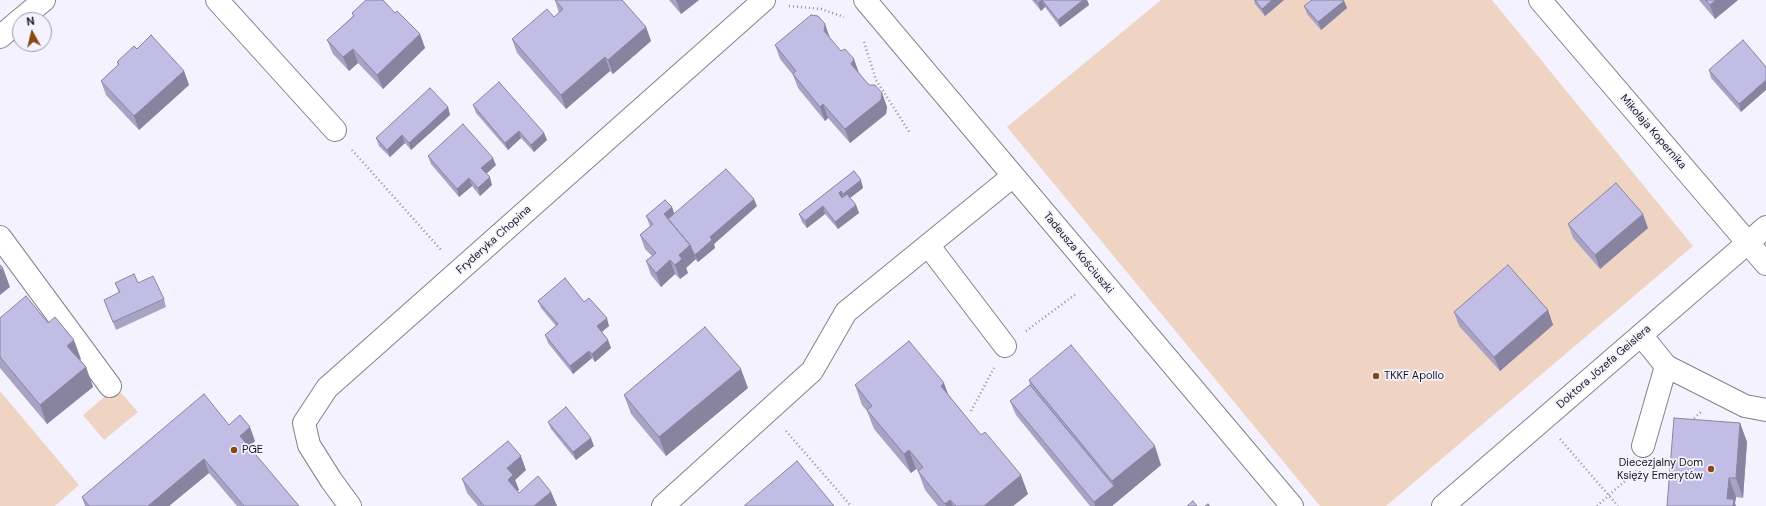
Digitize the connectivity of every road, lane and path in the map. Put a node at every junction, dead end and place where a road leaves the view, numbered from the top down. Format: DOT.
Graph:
graph roads {
  1 [pos="44,0"];
  2 [pos="217,0"];
  3 [pos="764,0"];
  4 [pos="865,0"];
  5 [pos="1540,0"];
  6 [pos="788,6"];
  7 [pos="30,12"];
  8 [pos="850,19"];
  9 [pos="12,27"];
  10 [pos="862,36"];
  11 [pos="0,37"];
  12 [pos="335,130"];
  13 [pos="910,133"];
  14 [pos="1013,176"];
  15 [pos="1766,227"];
  16 [pos="0,237"];
  17 [pos="1748,243"];
  18 [pos="928,245"];
  19 [pos="1766,264"];
  20 [pos="460,270"];
  21 [pos="1641,335"];
  22 [pos="1005,346"];
  23 [pos="1666,366"];
  24 [pos="110,386"];
  25 [pos="1766,410"];
  26 [pos="768,411"];
  27 [pos="1559,438"];
  28 [pos="1643,446"];
  29 [pos="350,506"];
  30 [pos="662,506"];
  31 [pos="851,506"];
  32 [pos="1292,506"];
  33 [pos="1443,506"];
  34 [pos="1618,506"];
  1 -- 7 [label="street"];
  2 -- 12 [label="street"];
  3 -- 20 [label="street, Fryderyka Chopina"];
  4 -- 14 [label="street, Tadeusza Kościuszki"];
  5 -- 17 [label="street, Mikołaja Kopernika"];
  6 -- 8 [label="path"];
  9 -- 11 [label="street"];
  10 -- 13 [label="path"];
  12 -- 20 [label="path"];
  14 -- 18 [label="street"];
  14 -- 32 [label="street, Tadeusza Kościuszki"];
  15 -- 17 [label="street, Doktora Józefa Geislera"];
  16 -- 24 [label="street"];
  17 -- 19 [label="street, Mikołaja Kopernika"];
  17 -- 21 [label="street, Doktora Józefa Geislera"];
  18 -- 22 [label="street"];
  18 -- 26 [label="street"];
  20 -- 29 [label="street, Fryderyka Chopina"];
  21 -- 23 [label="street"];
  21 -- 33 [label="street, Doktora Józefa Geislera"];
  23 -- 25 [label="street"];
  23 -- 28 [label="street"];
  26 -- 30 [label="street"];
  26 -- 31 [label="path"];
  27 -- 34 [label="path"];
}
